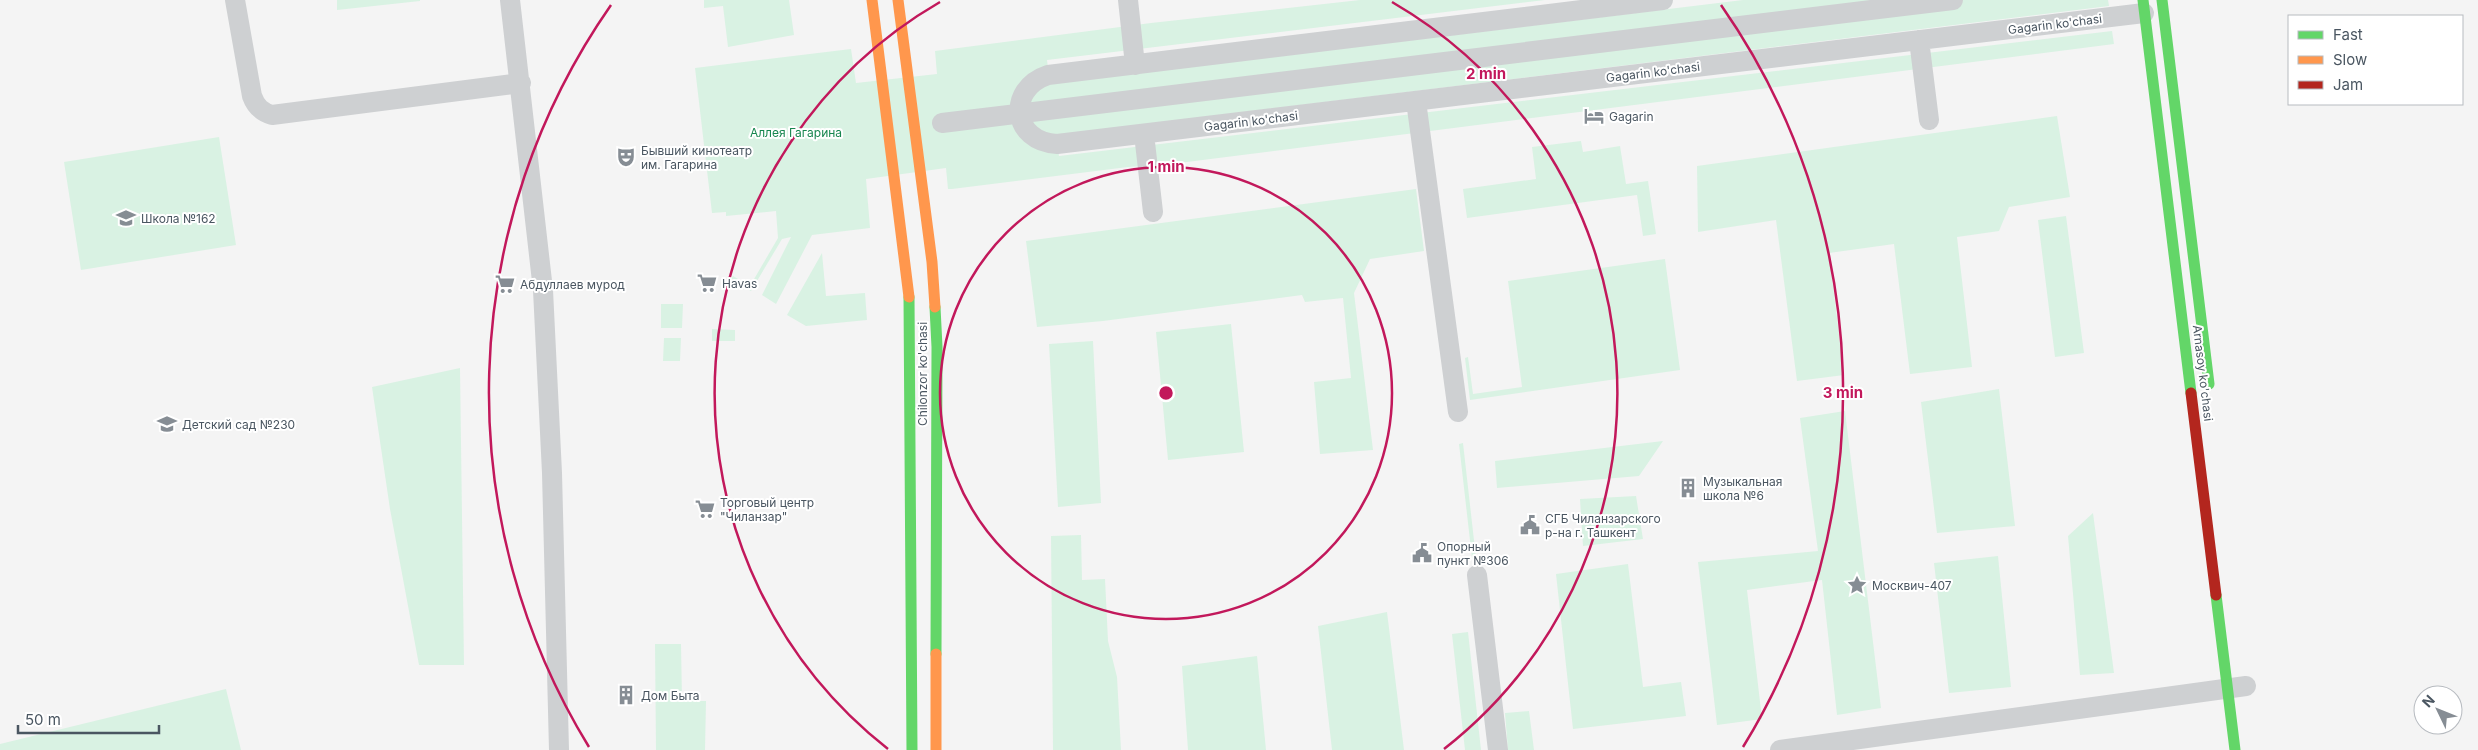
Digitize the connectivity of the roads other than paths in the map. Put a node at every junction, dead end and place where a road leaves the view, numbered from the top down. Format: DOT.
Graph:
graph roads {
  1 [pos="235,0"];
  2 [pos="510,0"];
  3 [pos="872,0"];
  4 [pos="898,0"];
  5 [pos="1128,0"];
  6 [pos="1663,0"];
  7 [pos="1953,0"];
  8 [pos="2153,6"];
  9 [pos="1919,40"];
  10 [pos="1136,64"];
  11 [pos="521,83"];
  12 [pos="1416,100"];
  13 [pos="1020,114"];
  14 [pos="1929,120"];
  15 [pos="942,123"];
  16 [pos="1144,134"];
  17 [pos="1153,212"];
  18 [pos="2211,396"];
  19 [pos="1458,412"];
  20 [pos="1477,575"];
  21 [pos="2242,687"];
  22 [pos="559,750"];
  23 [pos="912,750"];
  24 [pos="936,750"];
  25 [pos="1498,750"];
  26 [pos="1780,750"];
  27 [pos="2235,750"];
  1 -- 11 [label="street"];
  2 -- 11 [label="street"];
  3 -- 23 [label="main road, Chilonzor ko'chasi"];
  4 -- 24 [label="main road, Chilonzor ko'chasi"];
  5 -- 10 [label="street"];
  6 -- 10 [label="street"];
  7 -- 13 [label="street"];
  8 -- 9 [label="street, Gagarin ko'chasi"];
  8 -- 18 [label="main road, Arnasoy ko'chasi"];
  8 -- 21 [label="main road, Arnasoy ko'chasi"];
  9 -- 12 [label="street, Gagarin ko'chasi"];
  9 -- 14 [label="street"];
  10 -- 13 [label="street"];
  11 -- 22 [label="street"];
  12 -- 16 [label="street, Gagarin ko'chasi"];
  12 -- 19 [label="street"];
  13 -- 15 [label="street"];
  13 -- 16 [label="street, Gagarin ko'chasi"];
  16 -- 17 [label="street"];
  20 -- 25 [label="street"];
  21 -- 26 [label="street"];
  21 -- 27 [label="main road, Arnasoy ko'chasi"];
}
